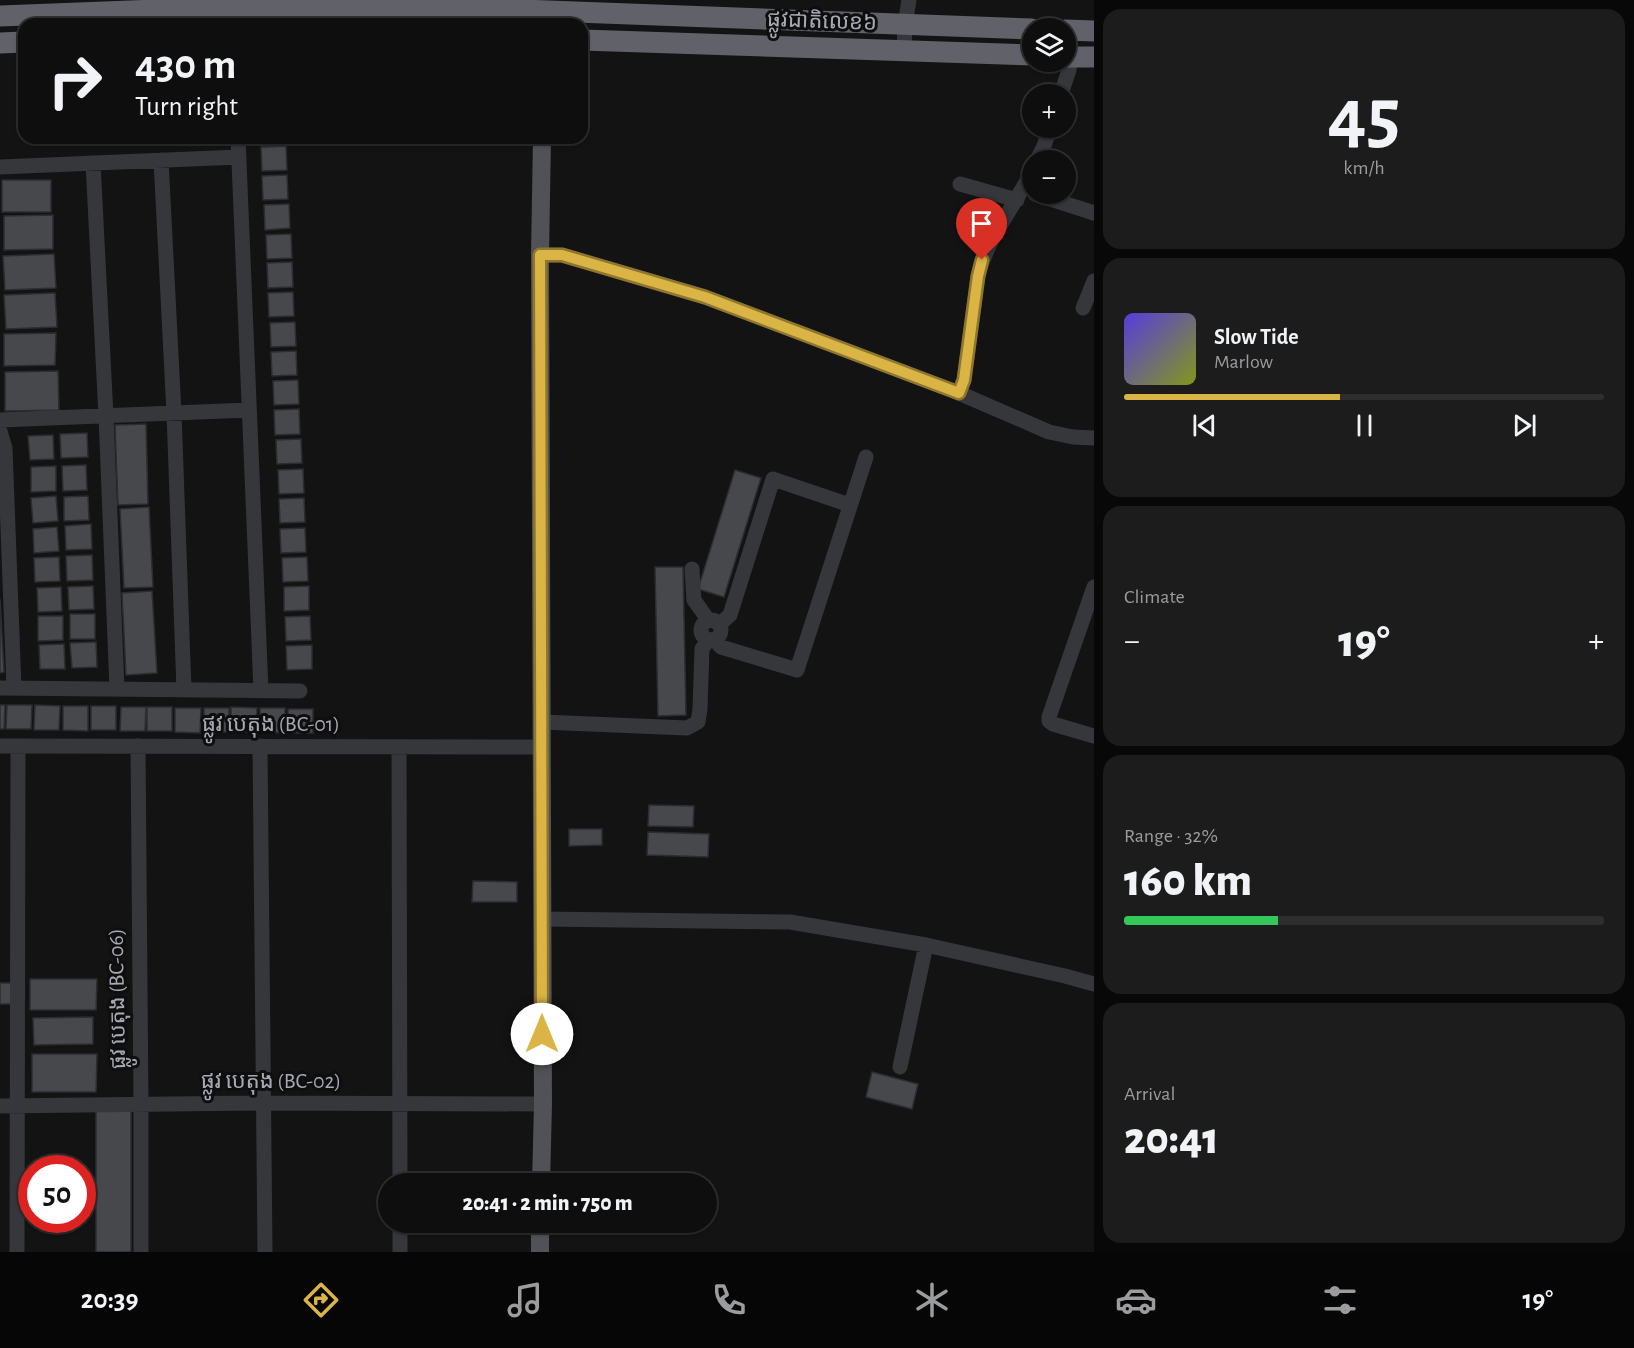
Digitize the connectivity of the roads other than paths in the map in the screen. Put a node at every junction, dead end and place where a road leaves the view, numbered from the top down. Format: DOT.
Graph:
graph roads {
  1 [pos="909,0"];
  2 [pos="617,7"];
  3 [pos="530,14"];
  4 [pos="0,16"];
  5 [pos="905,24"];
  6 [pos="1022,29"];
  7 [pos="1076,31"];
  8 [pos="1094,34"];
  9 [pos="588,40"];
  10 [pos="18,42"];
  11 [pos="0,43"];
  12 [pos="904,51"];
  13 [pos="1022,55"];
  14 [pos="1076,57"];
  15 [pos="1093,57"];
  16 [pos="238,144"];
  17 [pos="542,144"];
  18 [pos="239,157"];
  19 [pos="161,160"];
  20 [pos="93,163"];
  21 [pos="0,167"];
  22 [pos="960,184"];
  23 [pos="1022,193"];
  24 [pos="1022,201"];
  25 [pos="1062,204"];
  26 [pos="1094,213"];
  27 [pos="540,255"];
  28 [pos="1094,281"];
  29 [pos="1083,308"];
  30 [pos="959,393"];
  31 [pos="249,410"];
  32 [pos="174,413"];
  33 [pos="106,416"];
  34 [pos="0,420"];
  35 [pos="0,431"];
  36 [pos="1094,438"];
  37 [pos="866,457"];
  38 [pos="850,505"];
  39 [pos="4,522"];
  40 [pos="692,569"];
  41 [pos="1094,587"];
  42 [pos="712,631"];
  43 [pos="7,688"];
  44 [pos="117,689"];
  45 [pos="184,690"];
  46 [pos="261,691"];
  47 [pos="300,691"];
  48 [pos="542,722"];
  49 [pos="1094,736"];
  50 [pos="0,746"];
  51 [pos="18,746"];
  52 [pos="138,746"];
  53 [pos="260,747"];
  54 [pos="399,747"];
  55 [pos="542,747"];
  56 [pos="541,919"];
  57 [pos="926,945"];
  58 [pos="1094,984"];
  59 [pos="900,1067"];
  60 [pos="263,1103"];
  61 [pos="399,1103"];
  62 [pos="543,1104"];
  63 [pos="141,1105"];
  64 [pos="0,1106"];
  65 [pos="17,1106"];
  66 [pos="21,1155"];
  67 [pos="400,1173"];
  68 [pos="541,1173"];
  69 [pos="19,1233"];
  70 [pos="400,1233"];
  71 [pos="540,1233"];
  72 [pos="17,1252"];
  73 [pos="141,1252"];
  74 [pos="265,1252"];
  75 [pos="400,1252"];
  76 [pos="540,1252"];
  1 -- 5 [label="street"];
  2 -- 3 [label="highway, ផ្លូវជាតិលេខ៦"];
  2 -- 5 [label="highway, ផ្លូវជាតិលេខ៦"];
  3 -- 4 [label="highway, ផ្លូវជាតិលេខ៦"];
  5 -- 6 [label="highway, ផ្លូវជាតិលេខ៦"];
  5 -- 12 [label="street"];
  7 -- 8 [label="highway"];
  8 -- 15 [label="street"];
  9 -- 12 [label="highway, ផ្លូវជាតិលេខ៦"];
  10 -- 11 [label="highway"];
  12 -- 13 [label="highway, ផ្លូវជាតិលេខ៦"];
  14 -- 15 [label="highway"];
  16 -- 18 [label="street"];
  17 -- 27 [label="main road"];
  18 -- 19 [label="street"];
  18 -- 31 [label="street"];
  19 -- 20 [label="street"];
  19 -- 32 [label="street"];
  20 -- 21 [label="street"];
  20 -- 33 [label="street"];
  22 -- 23 [label="street"];
  24 -- 30 [label="street"];
  25 -- 26 [label="street"];
  27 -- 30 [label="street"];
  27 -- 48 [label="main road"];
  28 -- 29 [label="street"];
  30 -- 36 [label="street"];
  31 -- 32 [label="street"];
  31 -- 46 [label="street"];
  32 -- 33 [label="street"];
  32 -- 45 [label="street"];
  33 -- 34 [label="street"];
  33 -- 44 [label="street"];
  35 -- 39 [label="street"];
  37 -- 38 [label="street"];
  38 -- 42 [label="street"];
  38 -- 42 [label="street"];
  39 -- 43 [label="street"];
  40 -- 42 [label="street"];
  41 -- 49 [label="street"];
  42 -- 48 [label="street"];
  43 -- 44 [label="street"];
  44 -- 45 [label="street"];
  45 -- 46 [label="street"];
  46 -- 47 [label="street"];
  48 -- 55 [label="main road"];
  50 -- 51 [label="street, ផ្លូវ បេតុង (BC-01)"];
  51 -- 52 [label="street, ផ្លូវ បេតុង (BC-01)"];
  51 -- 65 [label="street"];
  52 -- 53 [label="street, ផ្លូវ បេតុង (BC-01)"];
  52 -- 63 [label="street, ផ្លូវ បេតុង (BC-06)"];
  53 -- 54 [label="street, ផ្លូវ បេតុង (BC-01)"];
  53 -- 60 [label="street"];
  54 -- 55 [label="street, ផ្លូវ បេតុង (BC-01)"];
  54 -- 61 [label="street"];
  55 -- 56 [label="main road"];
  56 -- 57 [label="street"];
  56 -- 62 [label="main road"];
  57 -- 58 [label="street"];
  57 -- 59 [label="street"];
  60 -- 61 [label="street, ផ្លូវ បេតុង (BC-02)"];
  60 -- 63 [label="street, ផ្លូវ បេតុង (BC-02)"];
  60 -- 74 [label="street"];
  61 -- 62 [label="street, ផ្លូវ បេតុង (BC-02)"];
  61 -- 67 [label="street"];
  62 -- 68 [label="main road"];
  63 -- 65 [label="street, ផ្លូវ បេតុង (BC-02)"];
  63 -- 73 [label="street, ផ្លូវ បេតុង (BC-06)"];
  64 -- 65 [label="street, ផ្លូវ បេតុង (BC-02)"];
  65 -- 66 [label="street"];
  69 -- 72 [label="street"];
  70 -- 75 [label="street"];
  71 -- 76 [label="main road"];
}
